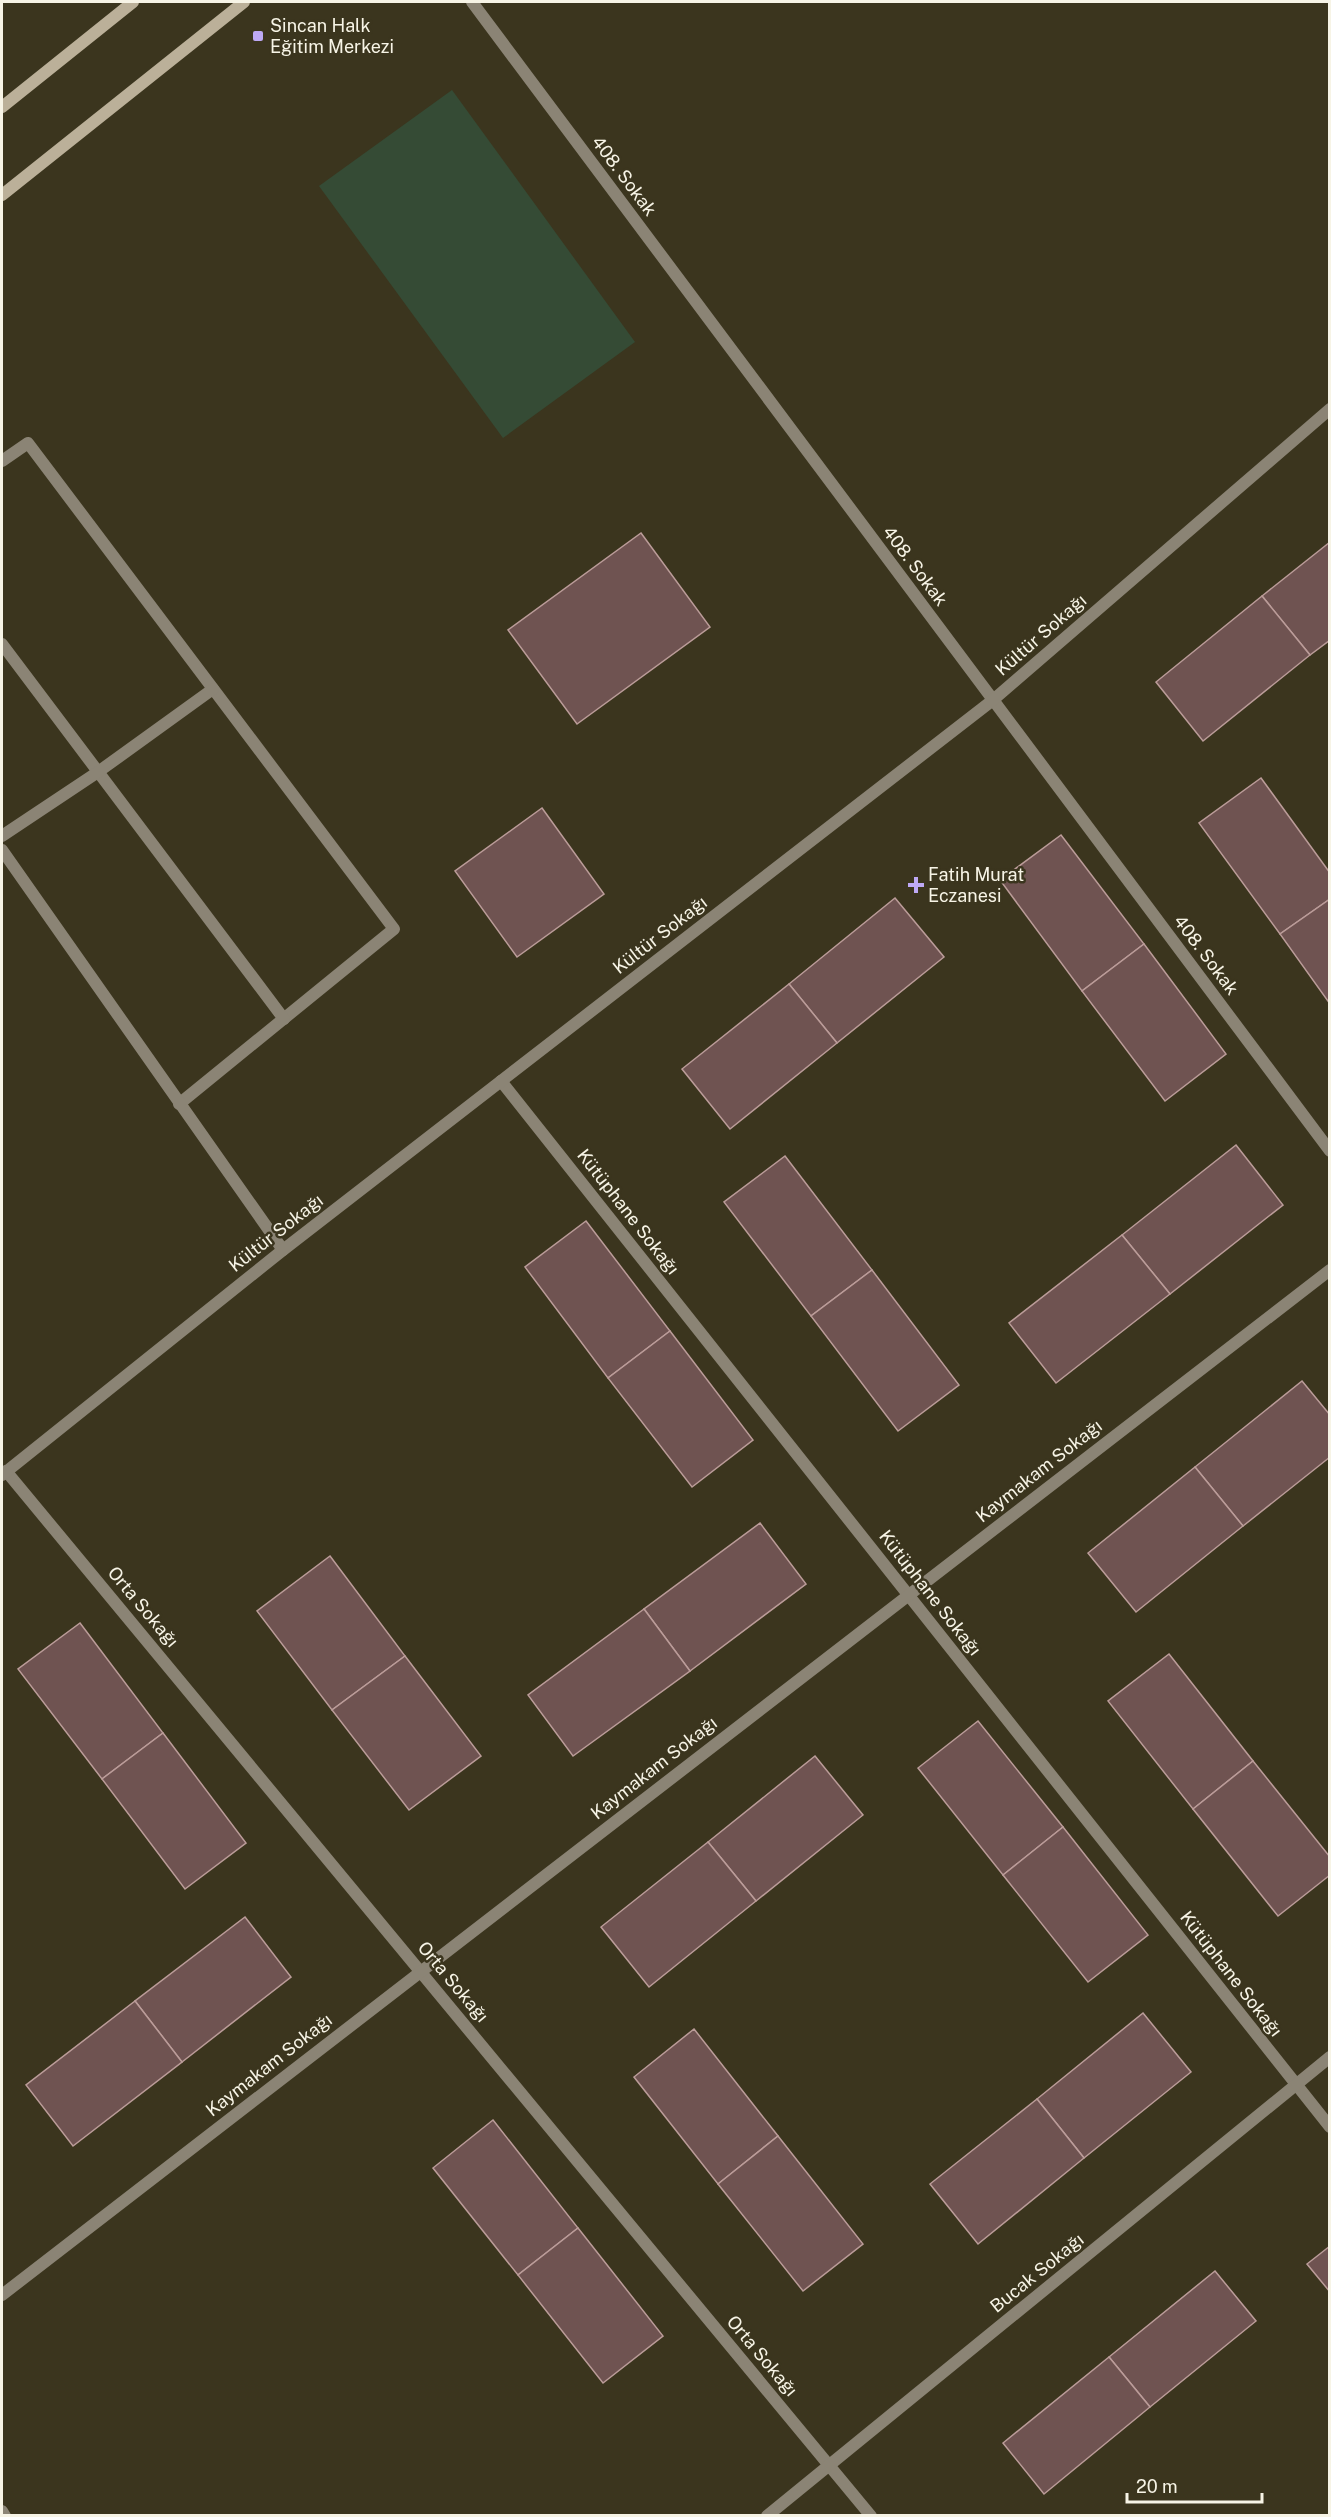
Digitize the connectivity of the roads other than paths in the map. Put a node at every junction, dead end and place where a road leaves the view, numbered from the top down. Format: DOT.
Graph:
graph roads {
  1 [pos="132,2"];
  2 [pos="244,2"];
  3 [pos="472,2"];
  4 [pos="2,107"];
  5 [pos="2,195"];
  6 [pos="1329,410"];
  7 [pos="2,461"];
  8 [pos="2,644"];
  9 [pos="213,689"];
  10 [pos="993,700"];
  11 [pos="98,772"];
  12 [pos="2,836"];
  13 [pos="2,850"];
  14 [pos="284,1019"];
  15 [pos="501,1081"];
  16 [pos="179,1104"];
  17 [pos="1329,1151"];
  18 [pos="283,1250"];
  19 [pos="1329,1270"];
  20 [pos="4,1473"];
  21 [pos="909,1595"];
  22 [pos="420,1971"];
  23 [pos="1329,2057"];
  24 [pos="1296,2085"];
  25 [pos="1329,2127"];
  26 [pos="2,2295"];
  27 [pos="829,2465"];
  28 [pos="2,2511"];
  29 [pos="5,2516"];
  30 [pos="767,2516"];
  31 [pos="871,2516"];
  1 -- 4 [label="main road"];
  2 -- 5 [label="main road"];
  3 -- 10 [label="street, 408. Sokak"];
  6 -- 10 [label="street, Kültür Sokağı"];
  7 -- 9 [label="street"];
  8 -- 11 [label="street"];
  9 -- 11 [label="street"];
  9 -- 14 [label="street"];
  10 -- 15 [label="street, Kültür Sokağı"];
  10 -- 17 [label="street, 408. Sokak"];
  11 -- 12 [label="street"];
  11 -- 14 [label="street"];
  13 -- 16 [label="street"];
  14 -- 16 [label="street"];
  15 -- 18 [label="street, Kültür Sokağı"];
  15 -- 21 [label="street, Kütüphane Sokağı"];
  16 -- 18 [label="street"];
  18 -- 20 [label="street, Kültür Sokağı"];
  19 -- 21 [label="street, Kaymakam Sokağı"];
  20 -- 22 [label="street, Orta Sokağı"];
  21 -- 22 [label="street, Kaymakam Sokağı"];
  21 -- 24 [label="street, Kütüphane Sokağı"];
  22 -- 26 [label="street, Kaymakam Sokağı"];
  22 -- 27 [label="street, Orta Sokağı"];
  23 -- 24 [label="street, Bucak Sokağı"];
  24 -- 25 [label="street, Kütüphane Sokağı"];
  24 -- 27 [label="street, Bucak Sokağı"];
  27 -- 30 [label="street, Bucak Sokağı"];
  27 -- 31 [label="street, Orta Sokağı"];
  28 -- 29 [label="street"];
}
